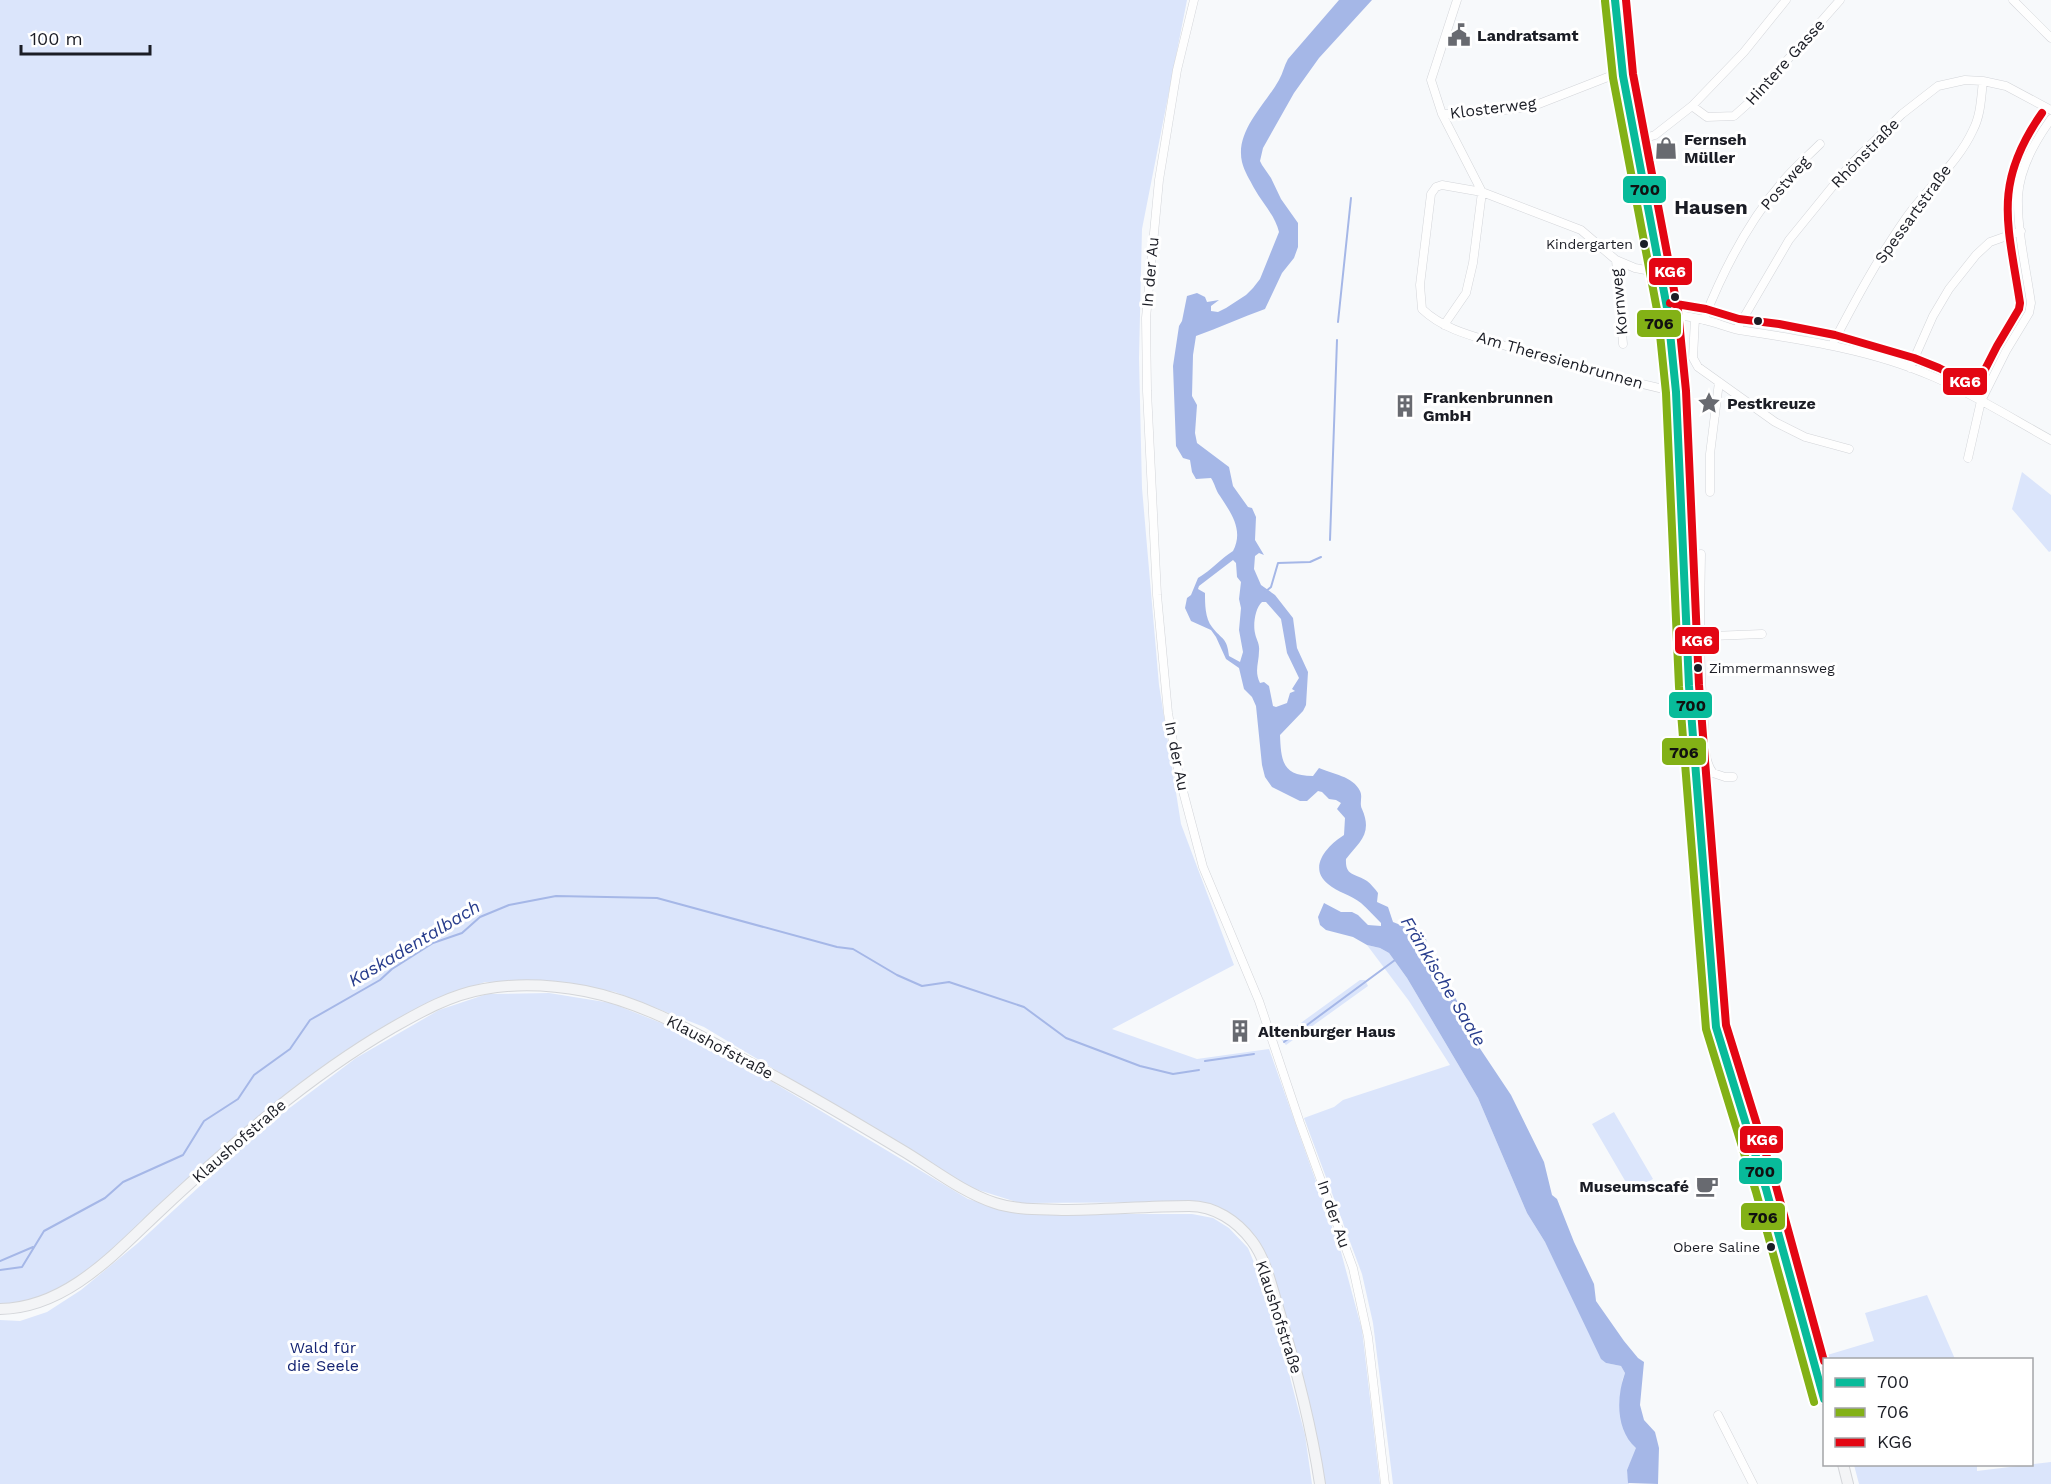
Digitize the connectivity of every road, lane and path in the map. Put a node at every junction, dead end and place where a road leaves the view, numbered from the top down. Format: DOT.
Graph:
graph roads {
  1 [pos="1194,0"];
  2 [pos="1457,0"];
  3 [pos="1615,0"];
  4 [pos="1786,0"];
  5 [pos="1840,0"];
  6 [pos="2013,0"];
  7 [pos="2051,38"];
  8 [pos="1623,76"];
  9 [pos="1983,81"];
  10 [pos="1692,106"];
  11 [pos="2051,110"];
  12 [pos="1442,114"];
  13 [pos="2051,119"];
  14 [pos="1636,141"];
  15 [pos="1820,144"];
  16 [pos="1482,192"];
  17 [pos="2021,231"];
  18 [pos="1616,260"];
  19 [pos="1661,273"];
  20 [pos="1668,313"];
  21 [pos="1695,318"];
  22 [pos="1704,319"];
  23 [pos="1444,326"];
  24 [pos="1737,329"];
  25 [pos="1623,345"];
  26 [pos="1832,345"];
  27 [pos="1910,368"];
  28 [pos="1719,382"];
  29 [pos="1676,392"];
  30 [pos="1981,401"];
  31 [pos="2051,440"];
  32 [pos="1849,449"];
  33 [pos="1968,458"];
  34 [pos="1710,492"];
  35 [pos="1701,554"];
  36 [pos="1762,634"];
  37 [pos="1687,637"];
  38 [pos="1699,637"];
  39 [pos="1732,777"];
  40 [pos="0,1309"];
  41 [pos="1823,1395"];
  42 [pos="1718,1415"];
  43 [pos="1844,1466"];
  44 [pos="1320,1484"];
  45 [pos="1385,1484"];
  46 [pos="1753,1484"];
  47 [pos="1848,1484"];
  1 -- 45 [label="street, In der Au"];
  2 -- 12 [label="street, Klosterweg"];
  3 -- 8 [label="main road"];
  4 -- 10 [label="street"];
  5 -- 10 [label="street, Hintere Gasse"];
  6 -- 7 [label="street"];
  8 -- 12 [label="street, Klosterweg"];
  8 -- 14 [label="main road"];
  9 -- 11 [label="street, Rhönstraße"];
  9 -- 24 [label="street, Rhönstraße"];
  9 -- 26 [label="street, Spessartstraße"];
  10 -- 14 [label="street"];
  12 -- 16 [label="street"];
  13 -- 17 [label="street"];
  14 -- 19 [label="main road"];
  15 -- 22 [label="street, Postweg"];
  16 -- 18 [label="street, Am Theresienbrunnen"];
  16 -- 23 [label="street"];
  16 -- 23 [label="street, Am Theresienbrunnen"];
  17 -- 27 [label="street"];
  17 -- 30 [label="street"];
  18 -- 19 [label="street"];
  18 -- 25 [label="street, Kornweg"];
  19 -- 20 [label="main road"];
  20 -- 21 [label="street"];
  20 -- 29 [label="main road"];
  21 -- 22 [label="street"];
  21 -- 28 [label="street"];
  22 -- 24 [label="street"];
  23 -- 29 [label="street, Am Theresienbrunnen"];
  24 -- 26 [label="street"];
  26 -- 27 [label="street"];
  27 -- 30 [label="street"];
  28 -- 32 [label="street"];
  28 -- 34 [label="street"];
  29 -- 37 [label="main road"];
  30 -- 31 [label="street"];
  30 -- 33 [label="street"];
  35 -- 38 [label="street"];
  36 -- 38 [label="street"];
  37 -- 38 [label="street"];
  37 -- 41 [label="main road"];
  38 -- 39 [label="street"];
  40 -- 44 [label="main road, Klaushofstraße"];
  42 -- 46 [label="street"];
  43 -- 47 [label="main road"];
}
